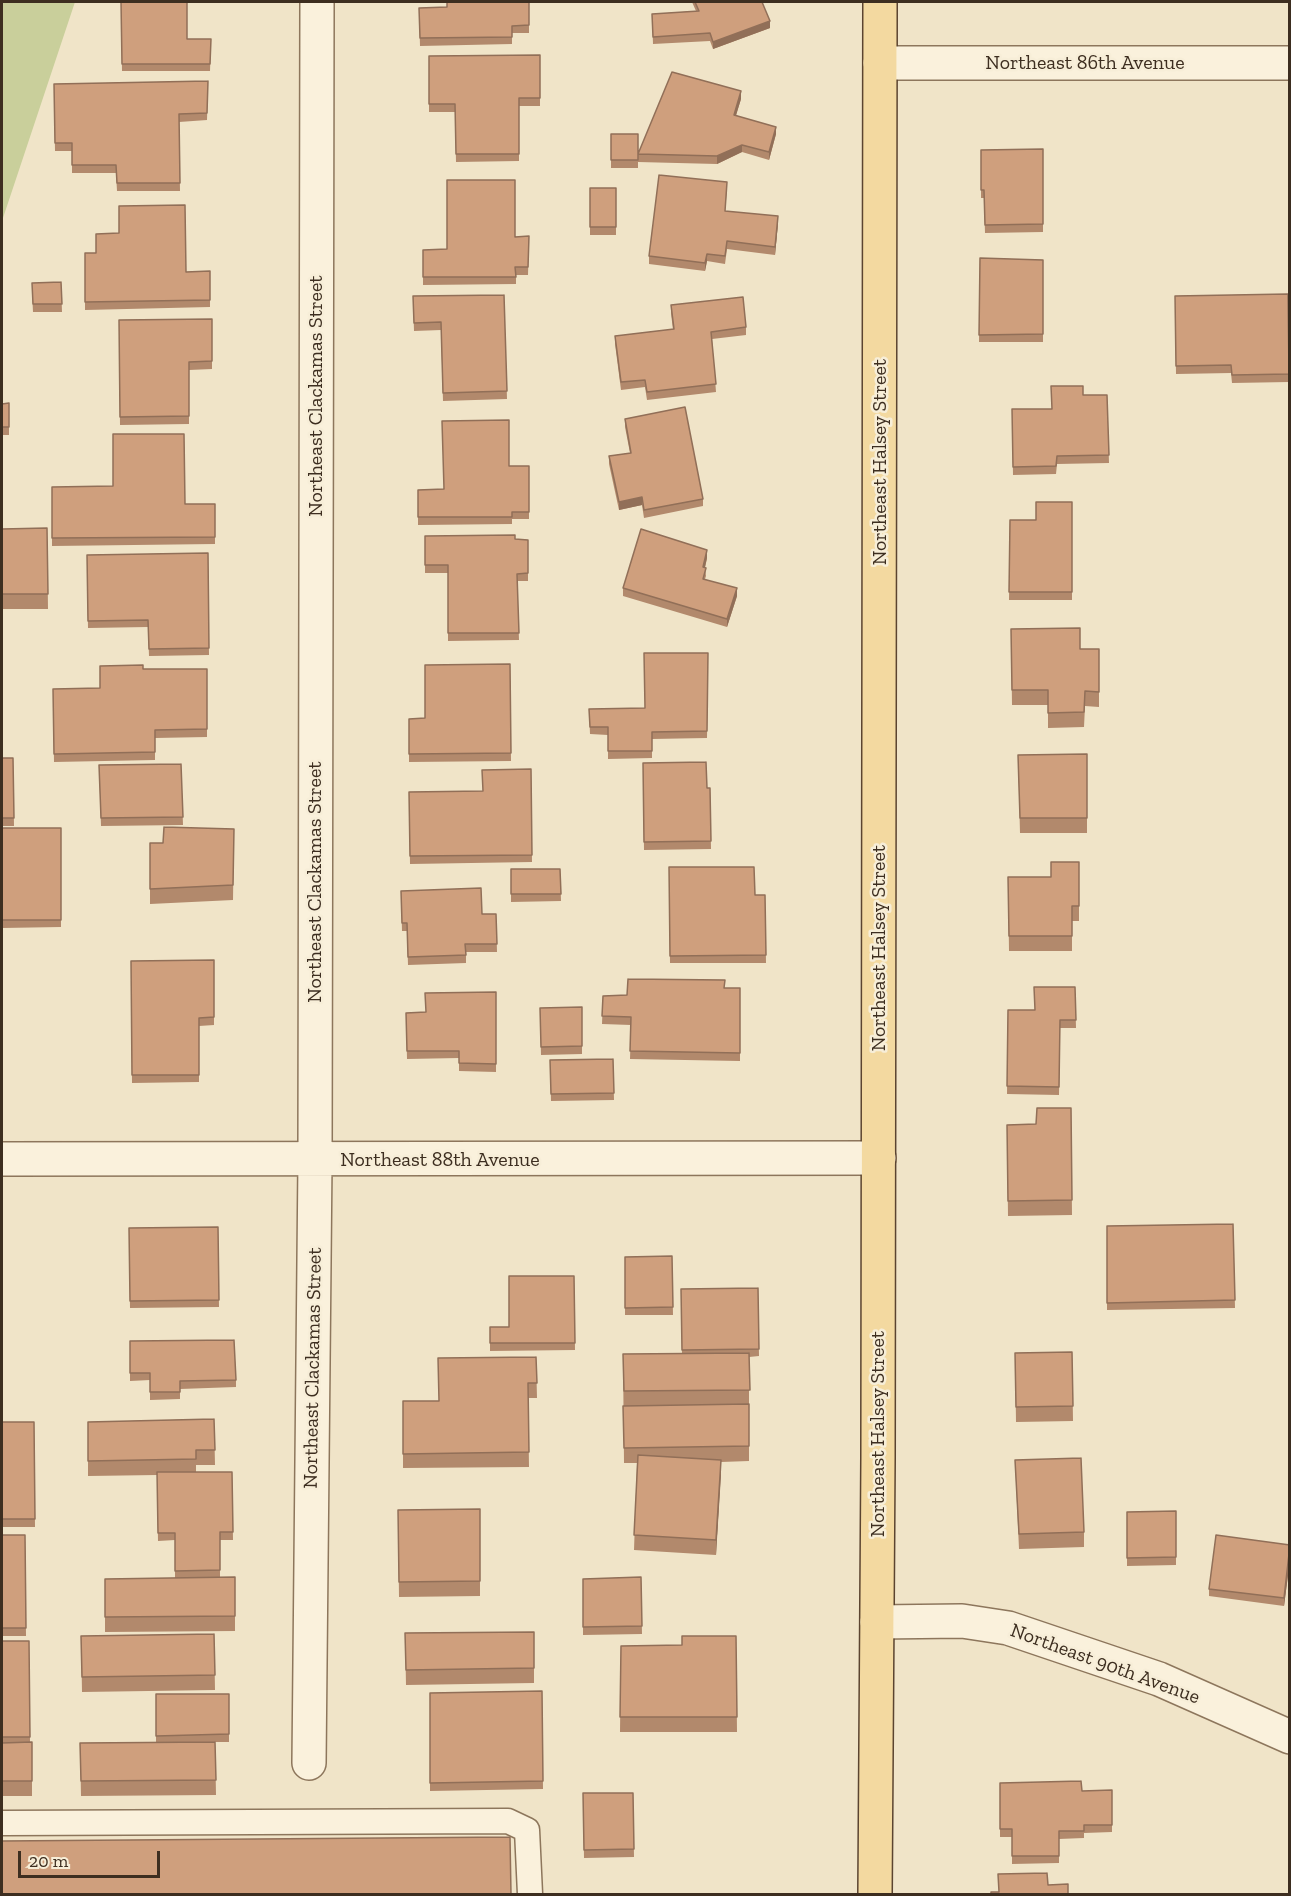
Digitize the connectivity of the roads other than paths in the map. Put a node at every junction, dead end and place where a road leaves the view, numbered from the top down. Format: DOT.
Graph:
graph roads {
  1 [pos="317,2"];
  2 [pos="880,2"];
  3 [pos="880,63"];
  4 [pos="1290,63"];
  5 [pos="879,1158"];
  6 [pos="2,1160"];
  7 [pos="315,1161"];
  8 [pos="877,1622"];
  9 [pos="1290,1737"];
  10 [pos="309,1763"];
  11 [pos="2,1823"];
  12 [pos="530,1894"];
  13 [pos="875,1894"];
  1 -- 7 [label="street, Northeast Clackamas Street"];
  2 -- 3 [label="main road, Northeast Halsey Street"];
  3 -- 4 [label="street, Northeast 86th Avenue"];
  3 -- 5 [label="main road, Northeast Halsey Street"];
  5 -- 7 [label="street, Northeast 88th Avenue"];
  5 -- 8 [label="main road, Northeast Halsey Street"];
  6 -- 7 [label="street, Northeast 88th Avenue"];
  7 -- 10 [label="street, Northeast Clackamas Street"];
  8 -- 9 [label="street, Northeast 90th Avenue"];
  8 -- 13 [label="main road, Northeast Halsey Street"];
  11 -- 12 [label="lane"];
}
